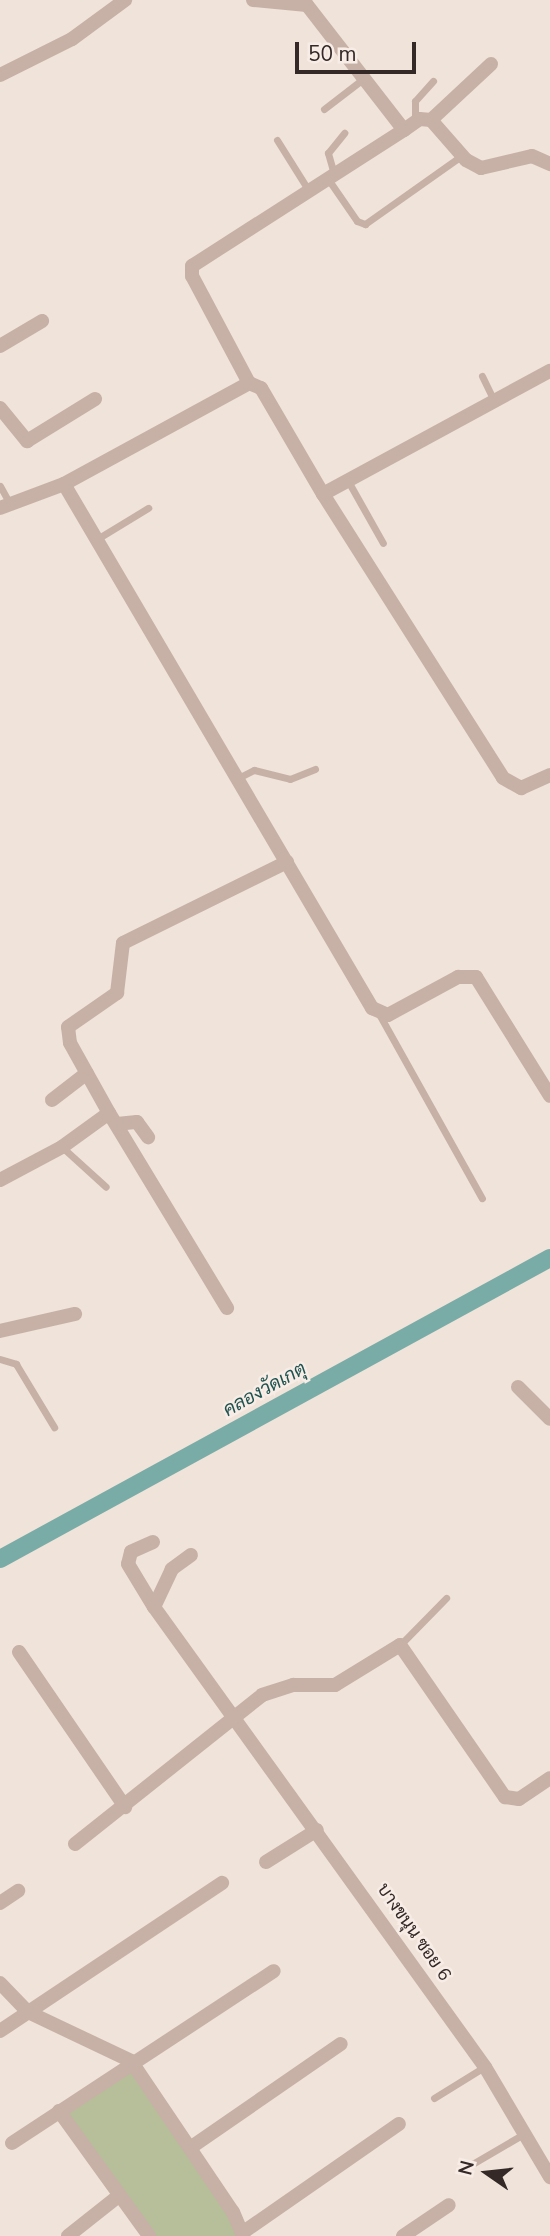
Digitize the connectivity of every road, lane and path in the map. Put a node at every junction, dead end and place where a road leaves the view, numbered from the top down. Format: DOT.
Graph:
graph roads {
  1 [pos="125,0"];
  2 [pos="253,0"];
  3 [pos="296,1"];
  4 [pos="491,64"];
  5 [pos="0,75"];
  6 [pos="363,79"];
  7 [pos="433,81"];
  8 [pos="324,109"];
  9 [pos="431,120"];
  10 [pos="409,126"];
  11 [pos="344,133"];
  12 [pos="277,141"];
  13 [pos="461,156"];
  14 [pos="550,164"];
  15 [pos="331,176"];
  16 [pos="309,191"];
  17 [pos="42,321"];
  18 [pos="0,346"];
  19 [pos="550,371"];
  20 [pos="482,376"];
  21 [pos="248,383"];
  22 [pos="94,399"];
  23 [pos="495,401"];
  24 [pos="0,408"];
  25 [pos="348,481"];
  26 [pos="64,484"];
  27 [pos="0,486"];
  28 [pos="323,494"];
  29 [pos="5,506"];
  30 [pos="148,508"];
  31 [pos="97,540"];
  32 [pos="383,543"];
  33 [pos="314,769"];
  34 [pos="238,778"];
  35 [pos="548,780"];
  36 [pos="287,862"];
  37 [pos="379,1014"];
  38 [pos="87,1073"];
  39 [pos="548,1089"];
  40 [pos="52,1100"];
  41 [pos="113,1118"];
  42 [pos="148,1137"];
  43 [pos="62,1147"];
  44 [pos="0,1180"];
  45 [pos="106,1187"];
  46 [pos="481,1198"];
  47 [pos="227,1308"];
  48 [pos="75,1314"];
  49 [pos="0,1331"];
  50 [pos="0,1359"];
  51 [pos="518,1387"];
  52 [pos="550,1419"];
  53 [pos="54,1427"];
  54 [pos="153,1542"];
  55 [pos="191,1555"];
  56 [pos="446,1598"];
  57 [pos="154,1607"];
  58 [pos="400,1645"];
  59 [pos="19,1652"];
  60 [pos="236,1717"];
  61 [pos="550,1778"];
  62 [pos="125,1807"];
  63 [pos="317,1830"];
  64 [pos="75,1844"];
  65 [pos="266,1862"];
  66 [pos="222,1883"];
  67 [pos="18,1891"];
  68 [pos="0,1903"];
  69 [pos="274,1971"];
  70 [pos="0,1983"];
  71 [pos="28,2012"];
  72 [pos="0,2031"];
  73 [pos="341,2044"];
  74 [pos="131,2061"];
  75 [pos="485,2067"];
  76 [pos="434,2098"];
  77 [pos="60,2111"];
  78 [pos="399,2124"];
  79 [pos="522,2136"];
  80 [pos="12,2143"];
  81 [pos="190,2148"];
  82 [pos="474,2163"];
  83 [pos="550,2177"];
  84 [pos="120,2195"];
  85 [pos="449,2205"];
  86 [pos="242,2234"];
  87 [pos="68,2236"];
  88 [pos="149,2236"];
  89 [pos="403,2236"];
  1 -- 5 [label="street"];
  2 -- 3 [label="street"];
  3 -- 6 [label="street"];
  4 -- 9 [label="street"];
  6 -- 8 [label="lane"];
  6 -- 10 [label="street"];
  7 -- 10 [label="lane"];
  9 -- 10 [label="street"];
  9 -- 13 [label="street"];
  10 -- 15 [label="street"];
  11 -- 15 [label="lane"];
  12 -- 16 [label="lane"];
  13 -- 14 [label="street"];
  13 -- 15 [label="lane"];
  15 -- 16 [label="street"];
  16 -- 21 [label="street"];
  17 -- 18 [label="street"];
  19 -- 23 [label="street"];
  20 -- 23 [label="lane"];
  21 -- 26 [label="street"];
  21 -- 28 [label="street"];
  22 -- 24 [label="street"];
  23 -- 25 [label="street"];
  25 -- 28 [label="street"];
  25 -- 32 [label="lane"];
  26 -- 29 [label="street"];
  26 -- 31 [label="street"];
  27 -- 29 [label="lane"];
  28 -- 35 [label="street"];
  30 -- 31 [label="lane"];
  31 -- 34 [label="street"];
  33 -- 34 [label="lane"];
  34 -- 36 [label="street"];
  36 -- 37 [label="street"];
  36 -- 38 [label="street"];
  37 -- 39 [label="street"];
  37 -- 46 [label="lane"];
  38 -- 40 [label="street"];
  38 -- 41 [label="street"];
  41 -- 42 [label="street"];
  41 -- 43 [label="street"];
  41 -- 47 [label="street"];
  43 -- 44 [label="street"];
  43 -- 45 [label="lane"];
  48 -- 49 [label="street"];
  50 -- 53 [label="lane"];
  51 -- 52 [label="street"];
  54 -- 57 [label="street, บางขนุน ซอย 6"];
  55 -- 57 [label="street"];
  56 -- 58 [label="lane"];
  57 -- 60 [label="street, บางขนุน ซอย 6"];
  58 -- 60 [label="street"];
  58 -- 61 [label="street"];
  59 -- 62 [label="street"];
  60 -- 62 [label="street"];
  60 -- 63 [label="street, บางขนุน ซอย 6"];
  62 -- 64 [label="street"];
  63 -- 65 [label="street"];
  63 -- 75 [label="street, บางขนุน ซอย 6"];
  66 -- 71 [label="street"];
  67 -- 68 [label="street"];
  69 -- 74 [label="street"];
  70 -- 71 [label="street"];
  71 -- 72 [label="street"];
  71 -- 74 [label="street"];
  73 -- 81 [label="street"];
  74 -- 77 [label="street"];
  74 -- 81 [label="street"];
  75 -- 76 [label="lane"];
  75 -- 79 [label="street, บางขนุน ซอย 6"];
  77 -- 80 [label="street"];
  77 -- 84 [label="street"];
  78 -- 86 [label="street"];
  79 -- 82 [label="lane"];
  79 -- 83 [label="street, บางขนุน ซอย 6"];
  81 -- 86 [label="street"];
  84 -- 87 [label="street"];
  84 -- 88 [label="street"];
  85 -- 89 [label="street"];
}
